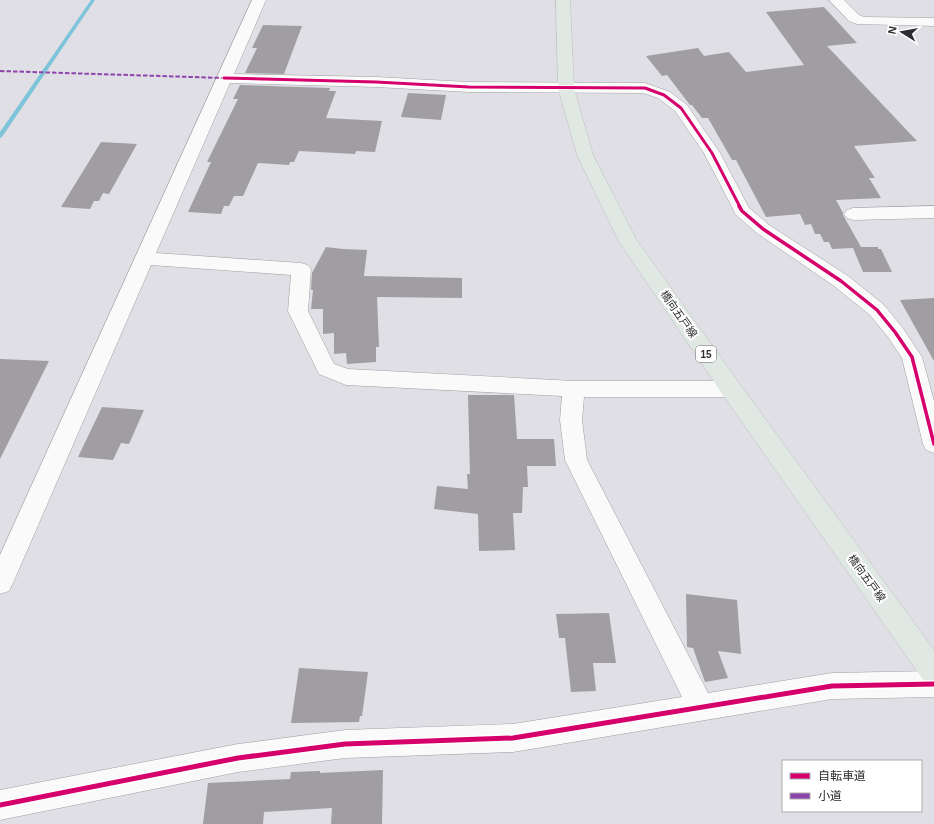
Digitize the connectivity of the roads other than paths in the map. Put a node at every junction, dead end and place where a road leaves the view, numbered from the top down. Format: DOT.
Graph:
graph roads {
  1 [pos="259,0"];
  2 [pos="562,0"];
  3 [pos="836,0"];
  4 [pos="934,22"];
  5 [pos="224,78"];
  6 [pos="566,88"];
  7 [pos="934,212"];
  8 [pos="853,214"];
  9 [pos="145,258"];
  10 [pos="574,389"];
  11 [pos="731,389"];
  12 [pos="934,444"];
  13 [pos="0,583"];
  14 [pos="934,672"];
  15 [pos="934,684"];
  16 [pos="701,707"];
  17 [pos="0,805"];
  1 -- 5 [label="street"];
  2 -- 6 [label="main road, 橋向五戸線 / 15"];
  3 -- 4 [label="street"];
  5 -- 6 [label="street"];
  5 -- 9 [label="street"];
  6 -- 11 [label="main road, 橋向五戸線 / 15"];
  6 -- 12 [label="street"];
  7 -- 8 [label="street"];
  9 -- 10 [label="street"];
  9 -- 13 [label="street"];
  10 -- 11 [label="street"];
  10 -- 16 [label="street"];
  11 -- 14 [label="main road, 橋向五戸線 / 15"];
  15 -- 16 [label="street"];
  16 -- 17 [label="street"];
}
